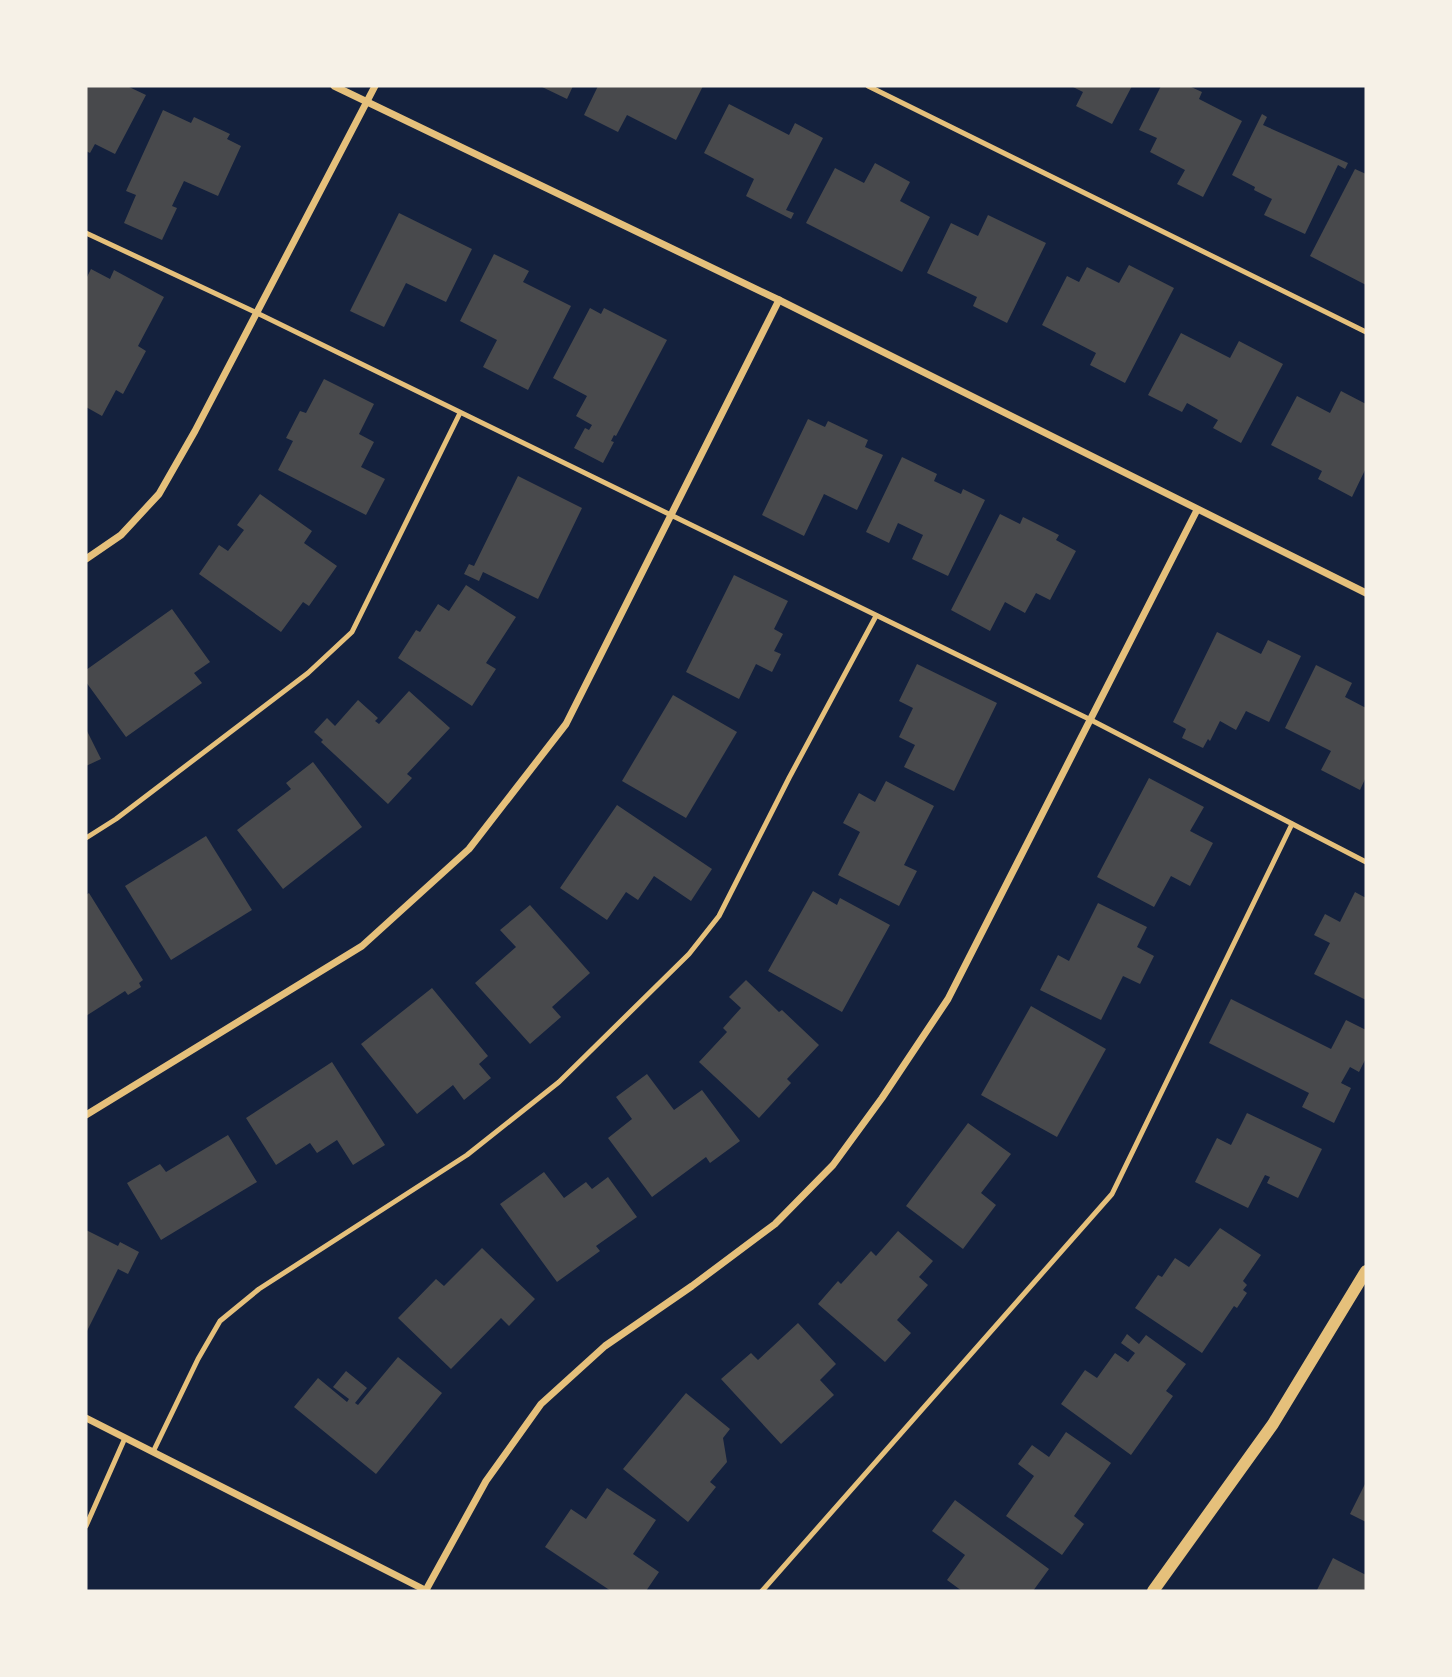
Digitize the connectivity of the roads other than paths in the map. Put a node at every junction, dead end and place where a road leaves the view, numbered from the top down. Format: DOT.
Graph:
graph roads {
  1 [pos="334,86"];
  2 [pos="375,86"];
  3 [pos="867,86"];
  4 [pos="367,102"];
  5 [pos="86,233"];
  6 [pos="779,300"];
  7 [pos="257,313"];
  8 [pos="1366,332"];
  9 [pos="460,413"];
  10 [pos="1197,510"];
  11 [pos="670,516"];
  12 [pos="86,559"];
  13 [pos="1366,593"];
  14 [pos="876,616"];
  15 [pos="1091,720"];
  16 [pos="1292,824"];
  17 [pos="86,838"];
  18 [pos="1366,862"];
  19 [pos="86,1115"];
  20 [pos="1366,1271"];
  21 [pos="86,1418"];
  22 [pos="125,1438"];
  23 [pos="153,1452"];
  24 [pos="86,1526"];
  25 [pos="427,1591"];
  26 [pos="762,1591"];
  27 [pos="1153,1591"];
  1 -- 4 [label="street"];
  2 -- 4 [label="street"];
  3 -- 8 [label="lane"];
  4 -- 6 [label="street"];
  4 -- 7 [label="street"];
  5 -- 7 [label="lane"];
  6 -- 10 [label="street"];
  6 -- 11 [label="street"];
  7 -- 9 [label="lane"];
  7 -- 12 [label="street"];
  9 -- 11 [label="lane"];
  9 -- 17 [label="lane"];
  10 -- 13 [label="street"];
  10 -- 15 [label="street"];
  11 -- 14 [label="lane"];
  11 -- 19 [label="street"];
  14 -- 15 [label="lane"];
  14 -- 23 [label="lane"];
  15 -- 16 [label="lane"];
  15 -- 25 [label="street"];
  16 -- 18 [label="lane"];
  16 -- 26 [label="lane"];
  20 -- 27 [label="street"];
  21 -- 22 [label="street"];
  22 -- 23 [label="street"];
  22 -- 24 [label="lane"];
  23 -- 25 [label="street"];
}
